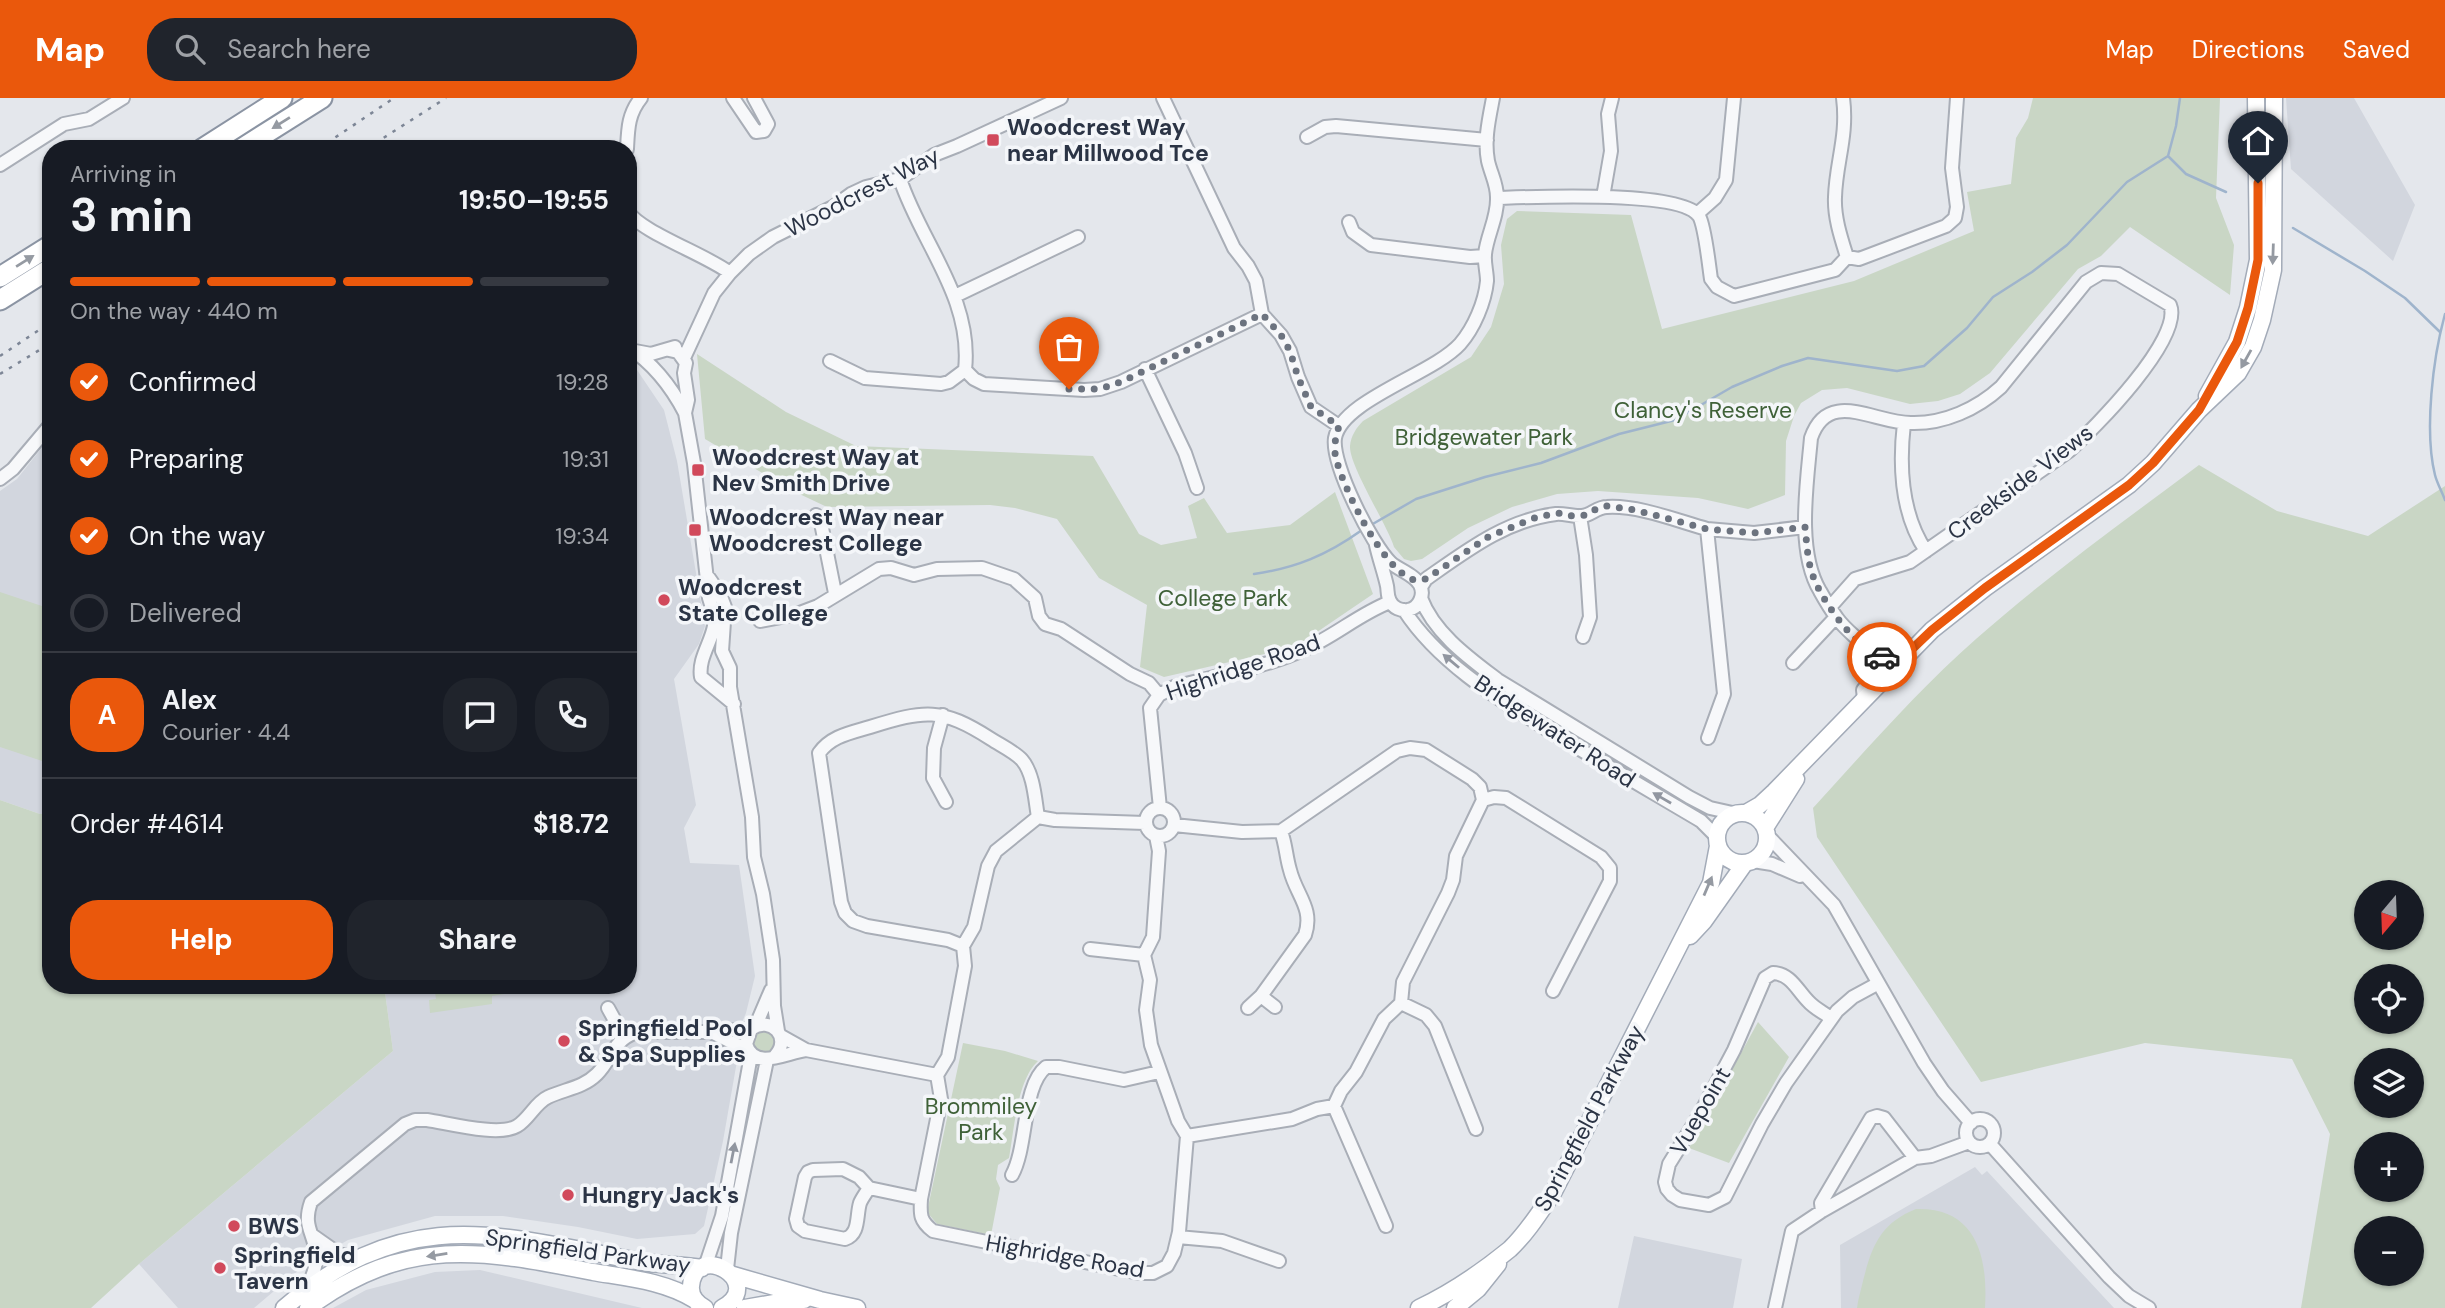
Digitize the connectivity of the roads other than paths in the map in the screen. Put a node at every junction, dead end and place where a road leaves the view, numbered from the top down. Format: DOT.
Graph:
graph roads {
  1 [pos="123,98"];
  2 [pos="282,98"];
  3 [pos="322,98"];
  4 [pos="641,98"];
  5 [pos="733,98"];
  6 [pos="754,98"];
  7 [pos="1060,98"];
  8 [pos="1163,98"];
  9 [pos="1493,98"];
  10 [pos="1612,98"];
  11 [pos="1734,98"];
  12 [pos="1843,98"];
  13 [pos="1958,98"];
  14 [pos="2256,98"];
  15 [pos="2274,98"];
  16 [pos="1307,137"];
  17 [pos="216,140"];
  18 [pos="255,140"];
  19 [pos="627,140"];
  20 [pos="1487,140"];
  21 [pos="0,165"];
  22 [pos="900,179"];
  23 [pos="1603,197"];
  24 [pos="1497,198"];
  25 [pos="1698,214"];
  26 [pos="637,222"];
  27 [pos="1349,222"];
  28 [pos="1078,237"];
  29 [pos="42,251"];
  30 [pos="1485,256"];
  31 [pos="1847,257"];
  32 [pos="730,273"];
  33 [pos="42,274"];
  34 [pos="0,277"];
  35 [pos="955,296"];
  36 [pos="0,300"];
  37 [pos="1262,314"];
  38 [pos="699,328"];
  39 [pos="637,350"];
  40 [pos="667,351"];
  41 [pos="637,354"];
  42 [pos="684,358"];
  43 [pos="830,361"];
  44 [pos="1145,369"];
  45 [pos="965,370"];
  46 [pos="684,373"];
  47 [pos="660,374"];
  48 [pos="2199,410"];
  49 [pos="685,413"];
  50 [pos="1904,423"];
  51 [pos="1339,426"];
  52 [pos="42,435"];
  53 [pos="0,479"];
  54 [pos="1197,488"];
  55 [pos="816,514"];
  56 [pos="1580,516"];
  57 [pos="1805,527"];
  58 [pos="1707,529"];
  59 [pos="1376,545"];
  60 [pos="1926,551"];
  61 [pos="709,578"];
  62 [pos="1419,584"];
  63 [pos="835,593"];
  64 [pos="1389,596"];
  65 [pos="1404,610"];
  66 [pos="1834,612"];
  67 [pos="760,621"];
  68 [pos="1583,638"];
  69 [pos="1910,651"];
  70 [pos="1873,653"];
  71 [pos="725,659"];
  72 [pos="702,663"];
  73 [pos="1793,663"];
  74 [pos="729,677"];
  75 [pos="710,685"];
  76 [pos="1159,695"];
  77 [pos="1864,698"];
  78 [pos="734,705"];
  79 [pos="943,715"];
  80 [pos="1709,738"];
  81 [pos="1821,743"];
  82 [pos="1483,800"];
  83 [pos="946,802"];
  84 [pos="1160,808"];
  85 [pos="1741,813"];
  86 [pos="1038,817"];
  87 [pos="1145,823"];
  88 [pos="1174,825"];
  89 [pos="1281,831"];
  90 [pos="1766,832"];
  91 [pos="1156,836"];
  92 [pos="1718,842"];
  93 [pos="1749,862"];
  94 [pos="1807,879"];
  95 [pos="963,946"];
  96 [pos="1090,949"];
  97 [pos="1144,955"];
  98 [pos="1671,960"];
  99 [pos="774,981"];
  100 [pos="1877,984"];
  101 [pos="1553,991"];
  102 [pos="1261,996"];
  103 [pos="1401,1003"];
  104 [pos="1275,1007"];
  105 [pos="608,1008"];
  106 [pos="1248,1008"];
  107 [pos="1831,1018"];
  108 [pos="754,1027"];
  109 [pos="712,1032"];
  110 [pos="780,1033"];
  111 [pos="624,1037"];
  112 [pos="807,1050"];
  113 [pos="749,1052"];
  114 [pos="771,1058"];
  115 [pos="1159,1072"];
  116 [pos="937,1075"];
  117 [pos="1334,1106"];
  118 [pos="1971,1122"];
  119 [pos="1476,1129"];
  120 [pos="1187,1136"];
  121 [pos="1969,1142"];
  122 [pos="1990,1144"];
  123 [pos="1915,1158"];
  124 [pos="1012,1175"];
  125 [pos="869,1188"];
  126 [pos="921,1199"];
  127 [pos="1822,1211"];
  128 [pos="1386,1226"];
  129 [pos="312,1236"];
  130 [pos="1178,1237"];
  131 [pos="1510,1248"];
  132 [pos="358,1258"];
  133 [pos="1279,1261"];
  134 [pos="703,1267"];
  135 [pos="730,1272"];
  136 [pos="307,1288"];
  137 [pos="820,1300"];
  138 [pos="699,1305"];
  139 [pos="312,1306"];
  140 [pos="729,1307"];
  141 [pos="284,1308"];
  142 [pos="745,1308"];
  143 [pos="857,1308"];
  144 [pos="1419,1308"];
  145 [pos="1455,1308"];
  146 [pos="1775,1308"];
  147 [pos="2149,1308"];
  1 -- 21 [label="street"];
  2 -- 17 [label="highway"];
  3 -- 18 [label="highway, one-way"];
  4 -- 19 [label="street"];
  5 -- 6 [label="street"];
  7 -- 22 [label="street, Woodcrest Way"];
  8 -- 37 [label="street"];
  9 -- 20 [label="street"];
  10 -- 23 [label="street"];
  11 -- 25 [label="street"];
  12 -- 31 [label="street"];
  13 -- 31 [label="street"];
  14 -- 48 [label="main road"];
  15 -- 48 [label="main road, one-way"];
  16 -- 20 [label="street"];
  20 -- 24 [label="street"];
  22 -- 32 [label="street, Woodcrest Way"];
  22 -- 35 [label="street"];
  23 -- 24 [label="street"];
  23 -- 25 [label="street"];
  24 -- 30 [label="street"];
  25 -- 31 [label="street"];
  26 -- 32 [label="street"];
  27 -- 30 [label="street"];
  28 -- 35 [label="street"];
  34 -- 29 [label="highway, one-way"];
  30 -- 51 [label="street"];
  32 -- 38 [label="street, Woodcrest Way"];
  33 -- 36 [label="highway"];
  35 -- 45 [label="street"];
  37 -- 44 [label="street"];
  37 -- 51 [label="street"];
  38 -- 40 [label="street, Woodcrest Way"];
  38 -- 42 [label="street, Woodcrest Way"];
  39 -- 40 [label="street"];
  40 -- 42 [label="street"];
  40 -- 47 [label="street"];
  41 -- 47 [label="street"];
  42 -- 46 [label="street"];
  43 -- 45 [label="street"];
  44 -- 45 [label="street"];
  44 -- 54 [label="street"];
  46 -- 47 [label="street"];
  46 -- 49 [label="street"];
  47 -- 49 [label="street"];
  48 -- 69 [label="main road"];
  49 -- 61 [label="street"];
  50 -- 57 [label="street, Creekside Views"];
  50 -- 60 [label="street, Creekside Views"];
  50 -- 60 [label="street, Creekside Views"];
  51 -- 59 [label="street, Bridgewater Road"];
  52 -- 53 [label="street"];
  55 -- 63 [label="street"];
  56 -- 58 [label="street"];
  56 -- 62 [label="street"];
  56 -- 68 [label="street"];
  57 -- 58 [label="street"];
  57 -- 66 [label="street, Creekside Views"];
  58 -- 80 [label="street"];
  59 -- 62 [label="street, Bridgewater Road"];
  59 -- 64 [label="street, Bridgewater Road"];
  60 -- 66 [label="street, Creekside Views"];
  61 -- 71 [label="street"];
  61 -- 72 [label="street"];
  62 -- 64 [label="street"];
  62 -- 65 [label="street"];
  62 -- 85 [label="street, Bridgewater Road"];
  63 -- 67 [label="street"];
  63 -- 76 [label="street"];
  64 -- 65 [label="street"];
  64 -- 76 [label="street, Highridge Road"];
  92 -- 65 [label="street, Bridgewater Road, one-way"];
  66 -- 70 [label="street, Creekside Views"];
  66 -- 73 [label="street, Creekside Views"];
  69 -- 70 [label="street"];
  69 -- 77 [label="main road"];
  70 -- 77 [label="street"];
  71 -- 72 [label="street"];
  71 -- 74 [label="street"];
  72 -- 75 [label="street"];
  74 -- 75 [label="street"];
  74 -- 78 [label="street"];
  75 -- 78 [label="street"];
  76 -- 84 [label="street, Highridge Road"];
  77 -- 81 [label="main road"];
  78 -- 99 [label="street"];
  79 -- 83 [label="street"];
  79 -- 86 [label="street"];
  79 -- 95 [label="street"];
  81 -- 85 [label="main road"];
  81 -- 90 [label="main road"];
  82 -- 89 [label="street"];
  82 -- 101 [label="street"];
  82 -- 103 [label="street"];
  84 -- 87 [label="street"];
  84 -- 88 [label="street"];
  85 -- 90 [label="main road"];
  85 -- 92 [label="main road"];
  86 -- 87 [label="street"];
  86 -- 95 [label="street"];
  87 -- 91 [label="street"];
  88 -- 89 [label="street"];
  88 -- 91 [label="street"];
  89 -- 102 [label="street"];
  90 -- 93 [label="main road"];
  90 -- 94 [label="street"];
  91 -- 97 [label="street"];
  92 -- 93 [label="main road"];
  98 -- 92 [label="main road, Springfield Parkway, one-way"];
  93 -- 94 [label="street"];
  93 -- 98 [label="main road, Springfield Parkway"];
  94 -- 100 [label="street"];
  95 -- 116 [label="street"];
  96 -- 97 [label="street"];
  97 -- 115 [label="street"];
  98 -- 131 [label="main road, Springfield Parkway"];
  99 -- 108 [label="street"];
  99 -- 110 [label="street"];
  100 -- 107 [label="street, Vuepoint"];
  100 -- 118 [label="street"];
  102 -- 104 [label="street"];
  102 -- 106 [label="street"];
  103 -- 117 [label="street"];
  103 -- 119 [label="street"];
  105 -- 111 [label="street"];
  107 -- 107 [label="street, Vuepoint"];
  108 -- 109 [label="street"];
  108 -- 110 [label="street"];
  108 -- 113 [label="street"];
  109 -- 111 [label="street"];
  109 -- 113 [label="street"];
  110 -- 112 [label="street"];
  110 -- 114 [label="street"];
  111 -- 129 [label="street"];
  112 -- 114 [label="street"];
  112 -- 116 [label="street"];
  113 -- 114 [label="street"];
  134 -- 113 [label="street, one-way"];
  114 -- 135 [label="street"];
  115 -- 120 [label="street"];
  115 -- 124 [label="street"];
  116 -- 126 [label="street, Highridge Road"];
  117 -- 120 [label="street"];
  117 -- 128 [label="street"];
  118 -- 121 [label="street"];
  118 -- 122 [label="street"];
  120 -- 130 [label="street, Highridge Road"];
  121 -- 122 [label="street"];
  121 -- 123 [label="street"];
  122 -- 147 [label="street"];
  123 -- 127 [label="street"];
  123 -- 127 [label="street"];
  125 -- 125 [label="street"];
  125 -- 126 [label="street"];
  126 -- 130 [label="street, Highridge Road"];
  127 -- 146 [label="street"];
  129 -- 132 [label="street"];
  129 -- 136 [label="street"];
  130 -- 133 [label="street"];
  131 -- 144 [label="main road, Springfield Parkway"];
  131 -- 145 [label="main road"];
  132 -- 134 [label="main road, Springfield Parkway"];
  132 -- 136 [label="main road, Springfield Parkway"];
  134 -- 135 [label="main road, Springfield Parkway"];
  134 -- 138 [label="main road"];
  135 -- 137 [label="main road"];
  135 -- 140 [label="main road"];
  136 -- 141 [label="main road, Springfield Parkway"];
  137 -- 142 [label="main road"];
  137 -- 143 [label="main road"];
  138 -- 139 [label="main road, Springfield Parkway, one-way"];
}
